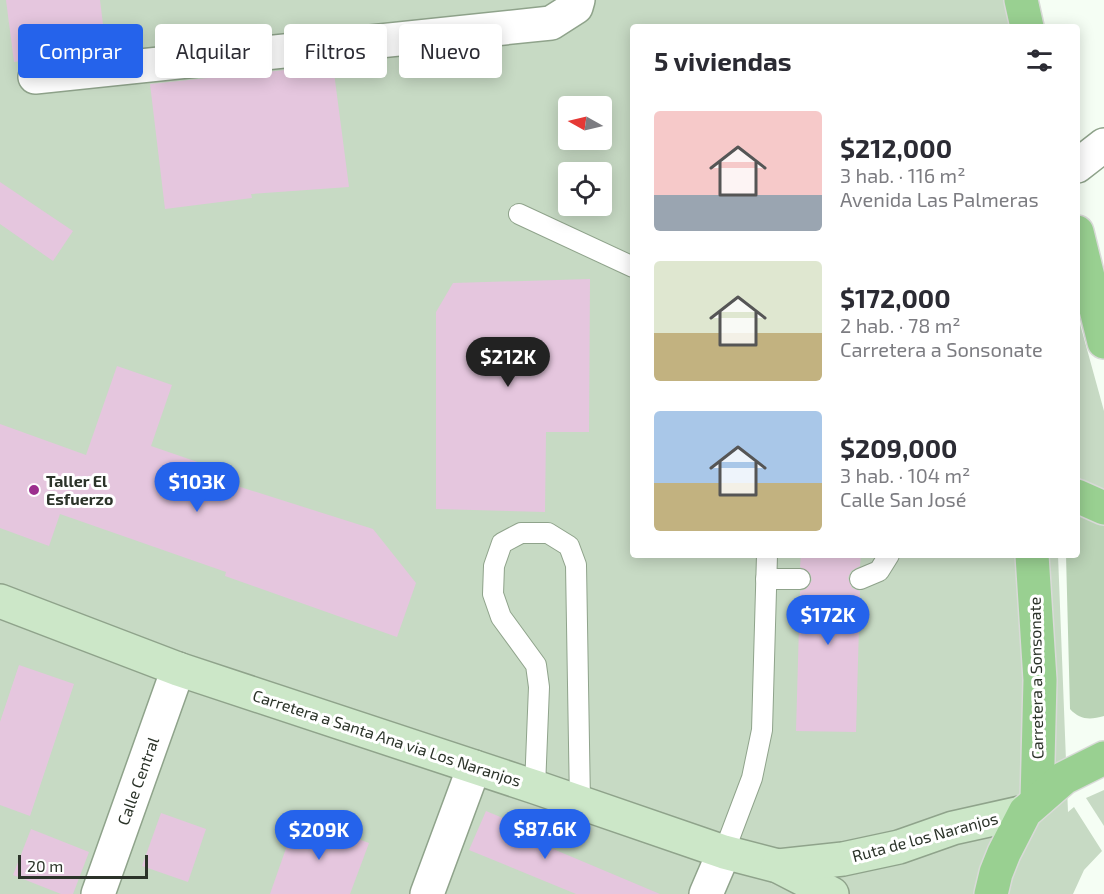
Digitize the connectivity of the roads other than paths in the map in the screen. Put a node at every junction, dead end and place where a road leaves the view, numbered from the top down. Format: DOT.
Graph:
graph roads {
  1 [pos="578,0"];
  2 [pos="1016,0"];
  3 [pos="1021,0"];
  4 [pos="1017,24"];
  5 [pos="1026,24"];
  6 [pos="143,66"];
  7 [pos="1104,145"];
  8 [pos="1080,164"];
  9 [pos="519,214"];
  10 [pos="1080,244"];
  11 [pos="630,266"];
  12 [pos="1104,342"];
  13 [pos="1080,497"];
  14 [pos="1104,508"];
  15 [pos="767,558"];
  16 [pos="887,558"];
  17 [pos="1032,558"];
  18 [pos="766,579"];
  19 [pos="800,579"];
  20 [pos="860,579"];
  21 [pos="0,601"];
  22 [pos="178,669"];
  23 [pos="1104,758"];
  24 [pos="474,767"];
  25 [pos="534,787"];
  26 [pos="580,803"];
  27 [pos="1031,806"];
  28 [pos="724,852"];
  29 [pos="778,866"];
  30 [pos="98,894"];
  31 [pos="427,894"];
  32 [pos="706,894"];
  33 [pos="832,894"];
  34 [pos="991,894"];
  1 -- 6 [label="street"];
  2 -- 4 [label="main road"];
  3 -- 5 [label="main road"];
  7 -- 8 [label="street"];
  9 -- 11 [label="lane"];
  10 -- 12 [label="main road"];
  13 -- 14 [label="main road"];
  15 -- 18 [label="lane"];
  16 -- 20 [label="lane"];
  17 -- 27 [label="main road, Carretera a Sonsonate"];
  18 -- 19 [label="lane"];
  18 -- 28 [label="lane"];
  21 -- 22 [label="main road, Carretera a Santa Ana via Los Naranjos"];
  22 -- 24 [label="main road, Carretera a Santa Ana via Los Naranjos"];
  22 -- 30 [label="street, Calle Central"];
  23 -- 27 [label="main road"];
  24 -- 25 [label="main road, Carretera a Santa Ana via Los Naranjos"];
  24 -- 31 [label="street"];
  25 -- 26 [label="main road, Carretera a Santa Ana via Los Naranjos"];
  25 -- 26 [label="lane"];
  26 -- 28 [label="main road, Carretera a Santa Ana via Los Naranjos"];
  27 -- 29 [label="main road, Ruta de los Naranjos"];
  27 -- 34 [label="main road"];
  28 -- 29 [label="main road, Carretera a Santa Ana via Los Naranjos"];
  28 -- 32 [label="street"];
  29 -- 33 [label="main road"];
}
